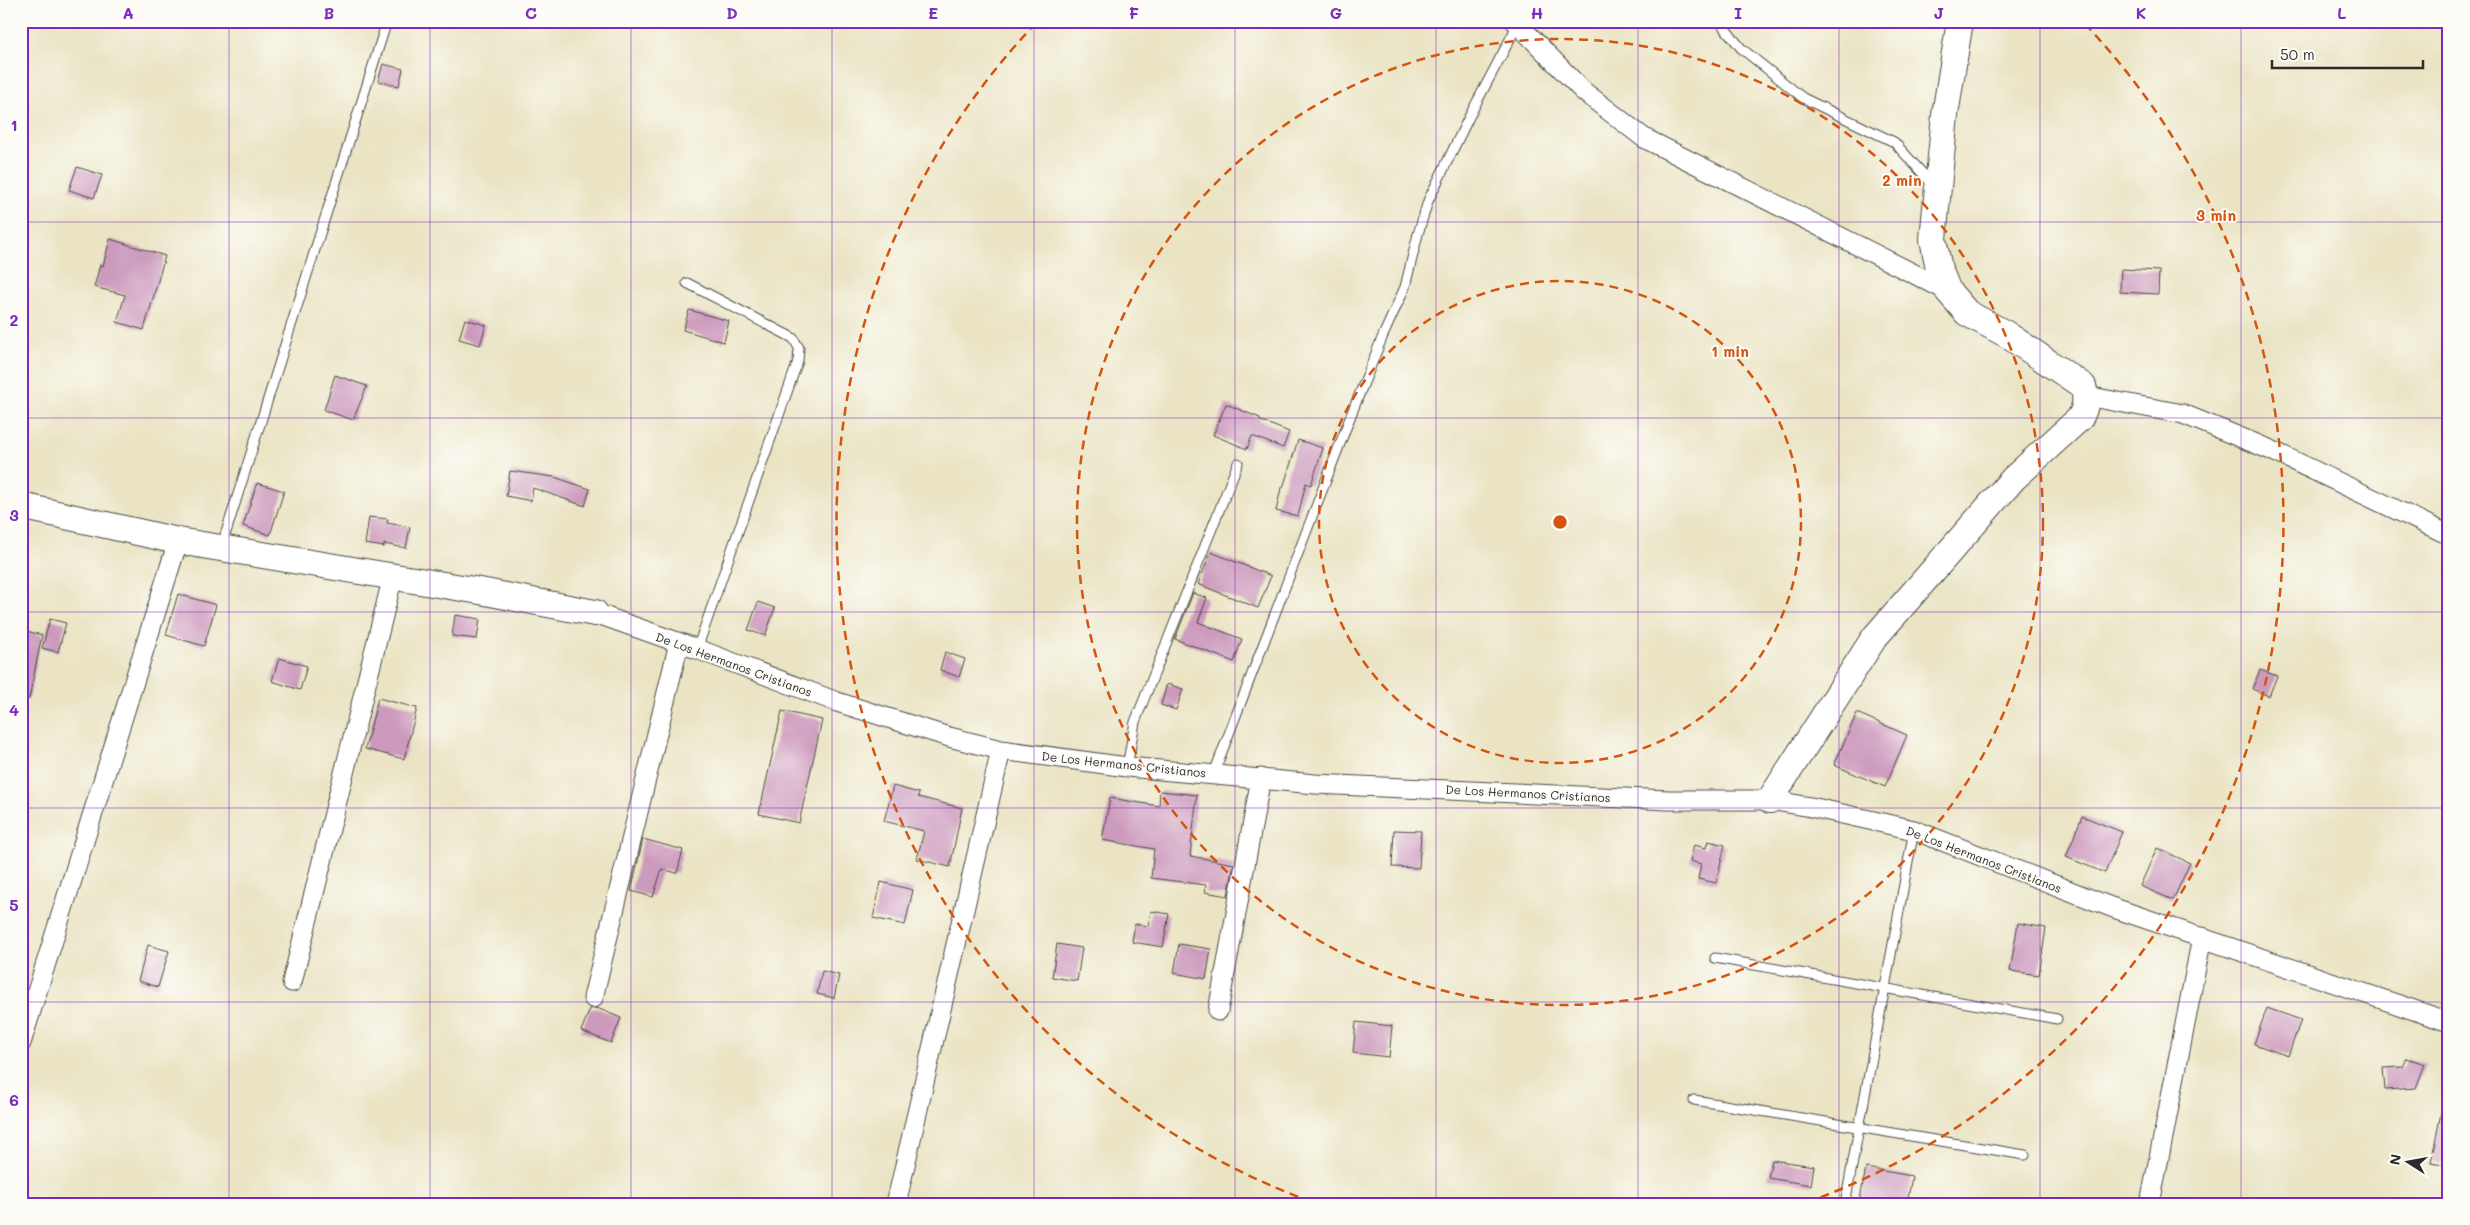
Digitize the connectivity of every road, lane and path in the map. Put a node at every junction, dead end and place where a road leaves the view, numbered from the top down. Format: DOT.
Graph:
graph roads {
  1 [pos="387,21"];
  2 [pos="1719,21"];
  3 [pos="1960,21"];
  4 [pos="1516,22"];
  5 [pos="1938,191"];
  6 [pos="687,283"];
  7 [pos="1948,291"];
  8 [pos="2086,396"];
  9 [pos="1238,463"];
  10 [pos="21,506"];
  11 [pos="2449,535"];
  12 [pos="178,541"];
  13 [pos="222,548"];
  14 [pos="393,576"];
  15 [pos="595,613"];
  16 [pos="679,643"];
  17 [pos="697,649"];
  18 [pos="1001,750"];
  19 [pos="1127,767"];
  20 [pos="1214,773"];
  21 [pos="1261,778"];
  22 [pos="1770,800"];
  23 [pos="1914,830"];
  24 [pos="2202,937"];
  25 [pos="1715,958"];
  26 [pos="292,982"];
  27 [pos="1884,989"];
  28 [pos="593,998"];
  29 [pos="1218,1010"];
  30 [pos="2057,1019"];
  31 [pos="2449,1022"];
  32 [pos="21,1043"];
  33 [pos="1694,1100"];
  34 [pos="1859,1127"];
  35 [pos="2025,1155"];
  36 [pos="896,1204"];
  37 [pos="1844,1204"];
  38 [pos="2150,1204"];
  1 -- 13 [label="lane"];
  2 -- 5 [label="lane"];
  3 -- 5 [label="street"];
  4 -- 7 [label="street"];
  4 -- 20 [label="lane"];
  5 -- 7 [label="street"];
  6 -- 17 [label="lane"];
  7 -- 8 [label="street"];
  8 -- 11 [label="street"];
  8 -- 22 [label="street"];
  9 -- 19 [label="lane"];
  10 -- 12 [label="street"];
  12 -- 13 [label="street"];
  12 -- 32 [label="street"];
  13 -- 14 [label="street"];
  14 -- 15 [label="street"];
  14 -- 26 [label="street"];
  15 -- 16 [label="street, De Los Hermanos Cristianos"];
  16 -- 17 [label="street, De Los Hermanos Cristianos"];
  16 -- 28 [label="street"];
  17 -- 18 [label="street, De Los Hermanos Cristianos"];
  18 -- 19 [label="street, De Los Hermanos Cristianos"];
  18 -- 36 [label="street"];
  19 -- 20 [label="street, De Los Hermanos Cristianos"];
  20 -- 21 [label="street, De Los Hermanos Cristianos"];
  21 -- 22 [label="street, De Los Hermanos Cristianos"];
  21 -- 29 [label="street"];
  22 -- 23 [label="street, De Los Hermanos Cristianos"];
  23 -- 24 [label="street, De Los Hermanos Cristianos"];
  23 -- 27 [label="lane"];
  24 -- 31 [label="street, De Los Hermanos Cristianos"];
  24 -- 38 [label="street"];
  25 -- 27 [label="lane"];
  27 -- 30 [label="lane"];
  27 -- 34 [label="lane"];
  33 -- 34 [label="lane"];
  34 -- 35 [label="lane"];
  34 -- 37 [label="lane"];
}
